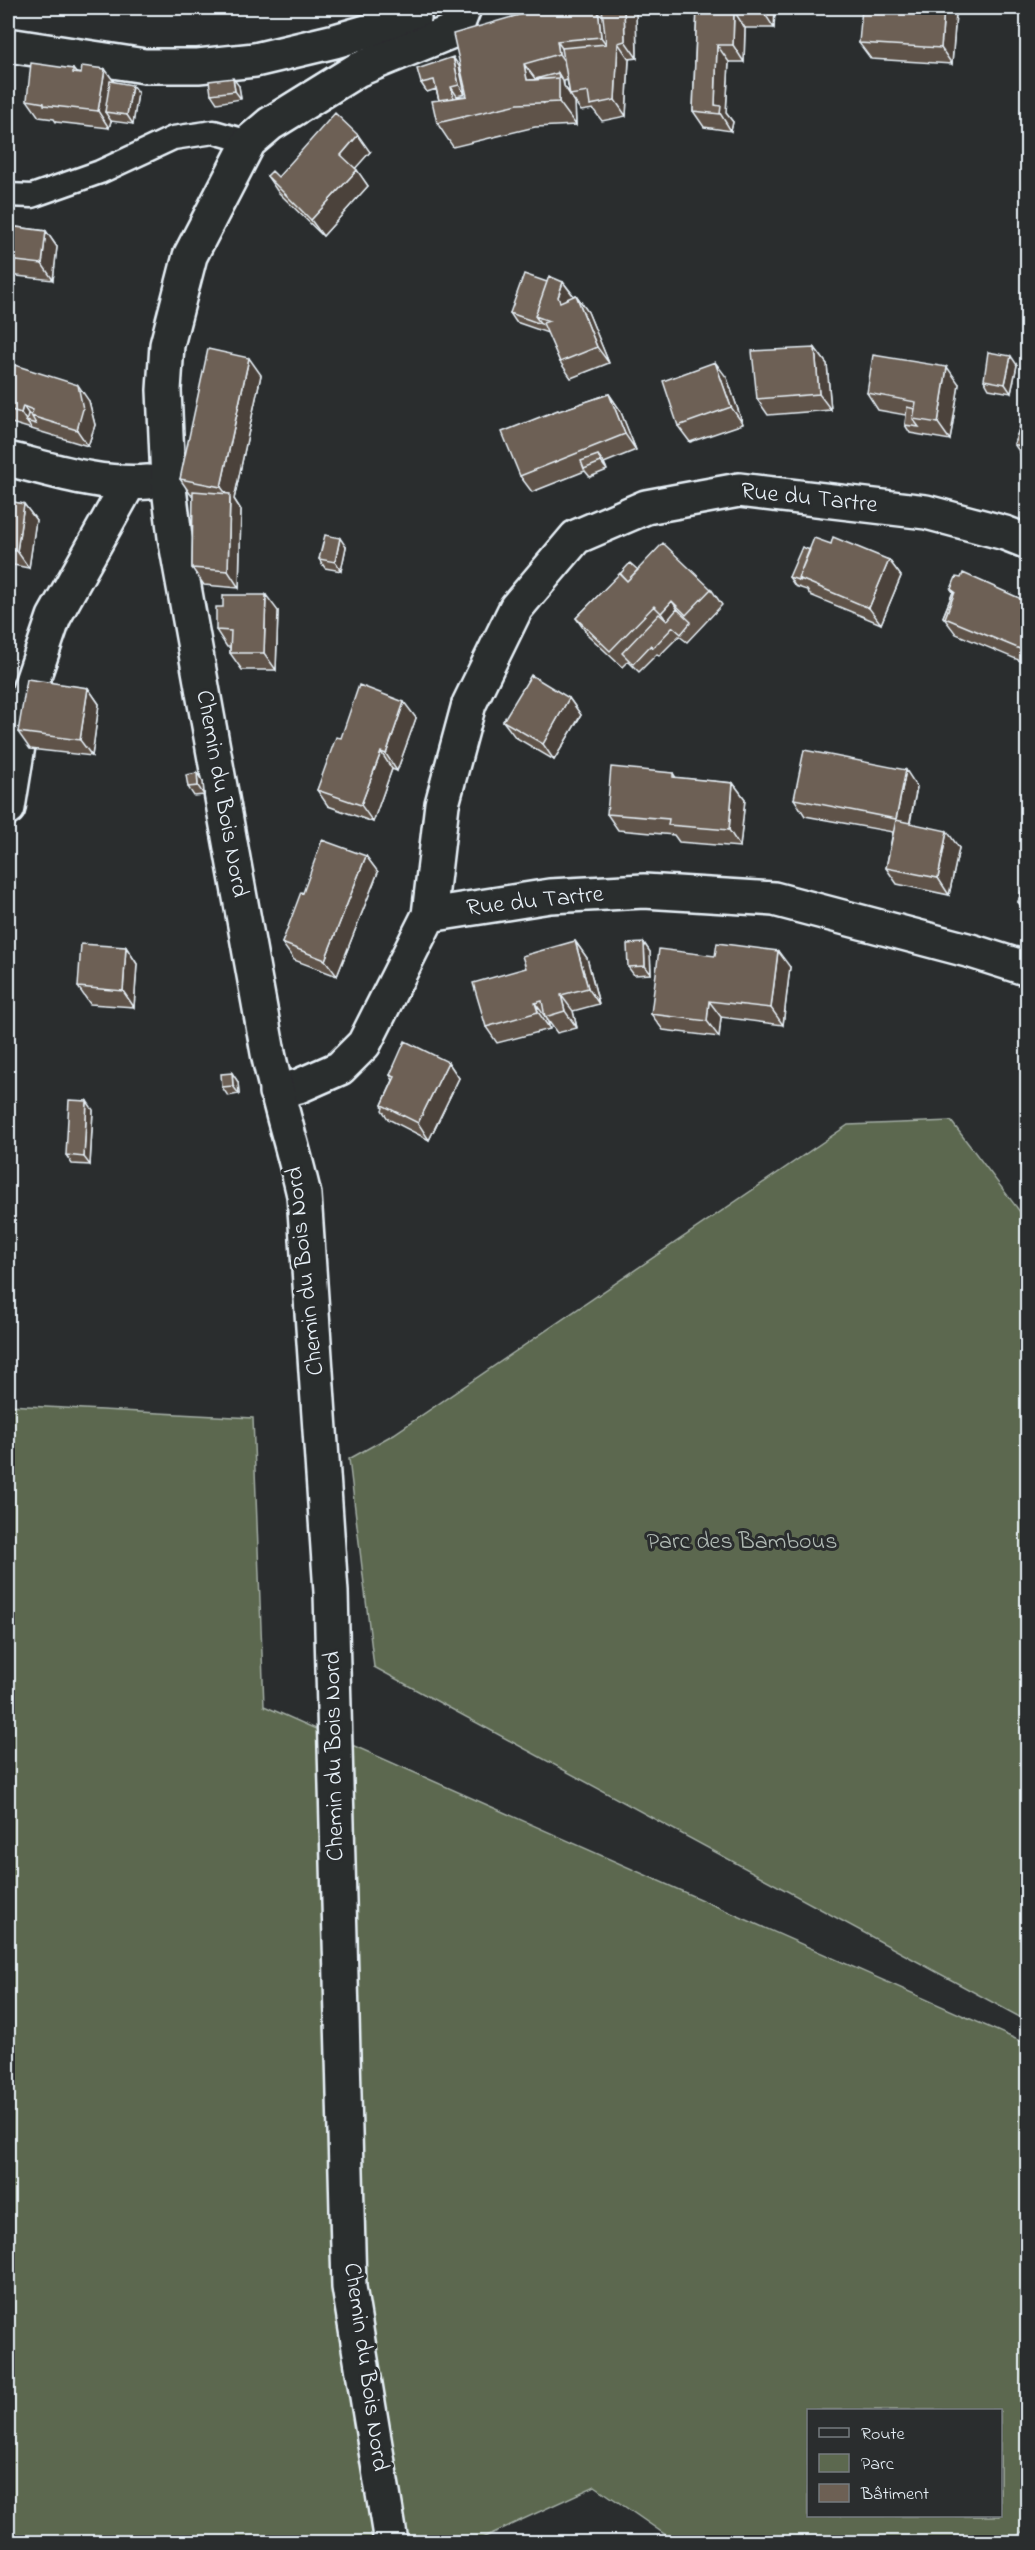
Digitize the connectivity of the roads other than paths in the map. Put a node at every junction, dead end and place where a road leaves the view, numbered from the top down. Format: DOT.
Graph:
graph roads {
  1 [pos="464,8"];
  2 [pos="414,18"];
  3 [pos="8,45"];
  4 [pos="249,142"];
  5 [pos="8,195"];
  6 [pos="8,459"];
  7 [pos="168,480"];
  8 [pos="129,483"];
  9 [pos="1028,542"];
  10 [pos="8,808"];
  11 [pos="429,915"];
  12 [pos="1028,969"];
  13 [pos="276,1092"];
  14 [pos="391,2542"];
  1 -- 4 [label="street, Chemin du Bois Nord"];
  2 -- 3 [label="street"];
  4 -- 5 [label="lane"];
  4 -- 7 [label="street, Chemin du Bois Nord"];
  6 -- 8 [label="street"];
  7 -- 8 [label="street"];
  7 -- 13 [label="street, Chemin du Bois Nord"];
  8 -- 10 [label="street"];
  9 -- 11 [label="street, Rue du Tartre"];
  11 -- 12 [label="street, Rue du Tartre"];
  11 -- 13 [label="street, Rue du Tartre"];
  13 -- 14 [label="street, Chemin du Bois Nord"];
}
